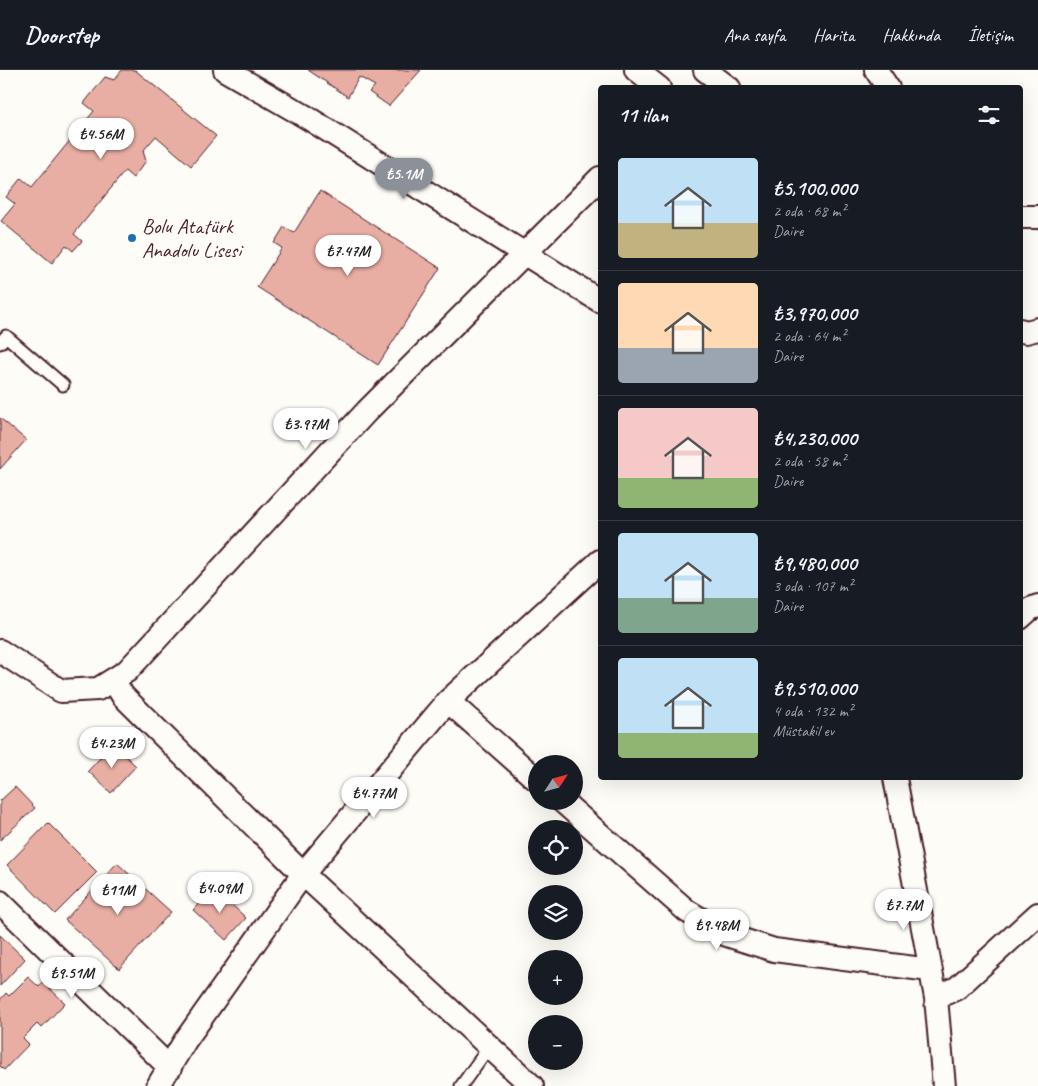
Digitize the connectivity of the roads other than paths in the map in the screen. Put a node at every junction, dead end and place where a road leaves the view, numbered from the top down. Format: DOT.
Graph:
graph roads {
  1 [pos="225,70"];
  2 [pos="636,70"];
  3 [pos="876,70"];
  4 [pos="708,71"];
  5 [pos="655,85"];
  6 [pos="725,85"];
  7 [pos="886,85"];
  8 [pos="598,180"];
  9 [pos="1038,216"];
  10 [pos="1023,217"];
  11 [pos="525,253"];
  12 [pos="598,300"];
  13 [pos="0,343"];
  14 [pos="63,385"];
  15 [pos="598,563"];
  16 [pos="1038,606"];
  17 [pos="1023,615"];
  18 [pos="0,651"];
  19 [pos="113,680"];
  20 [pos="448,701"];
  21 [pos="528,772"];
  22 [pos="895,780"];
  23 [pos="572,810"];
  24 [pos="303,874"];
  25 [pos="0,902"];
  26 [pos="1038,914"];
  27 [pos="930,970"];
  28 [pos="936,998"];
  29 [pos="489,1046"];
  30 [pos="164,1077"];
  31 [pos="462,1086"];
  32 [pos="532,1086"];
  33 [pos="944,1086"];
  1 -- 11 [label="street"];
  2 -- 5 [label="street"];
  3 -- 7 [label="street"];
  4 -- 6 [label="street"];
  8 -- 11 [label="street"];
  9 -- 10 [label="street"];
  11 -- 12 [label="street"];
  11 -- 19 [label="street"];
  13 -- 14 [label="lane"];
  15 -- 20 [label="street"];
  16 -- 17 [label="street"];
  18 -- 19 [label="street"];
  19 -- 24 [label="street"];
  20 -- 21 [label="street"];
  20 -- 24 [label="street"];
  22 -- 27 [label="street"];
  23 -- 27 [label="street"];
  24 -- 29 [label="street"];
  24 -- 30 [label="street"];
  25 -- 30 [label="street"];
  26 -- 28 [label="street"];
  27 -- 28 [label="street"];
  28 -- 33 [label="street"];
  29 -- 31 [label="lane"];
  29 -- 32 [label="street"];
}
